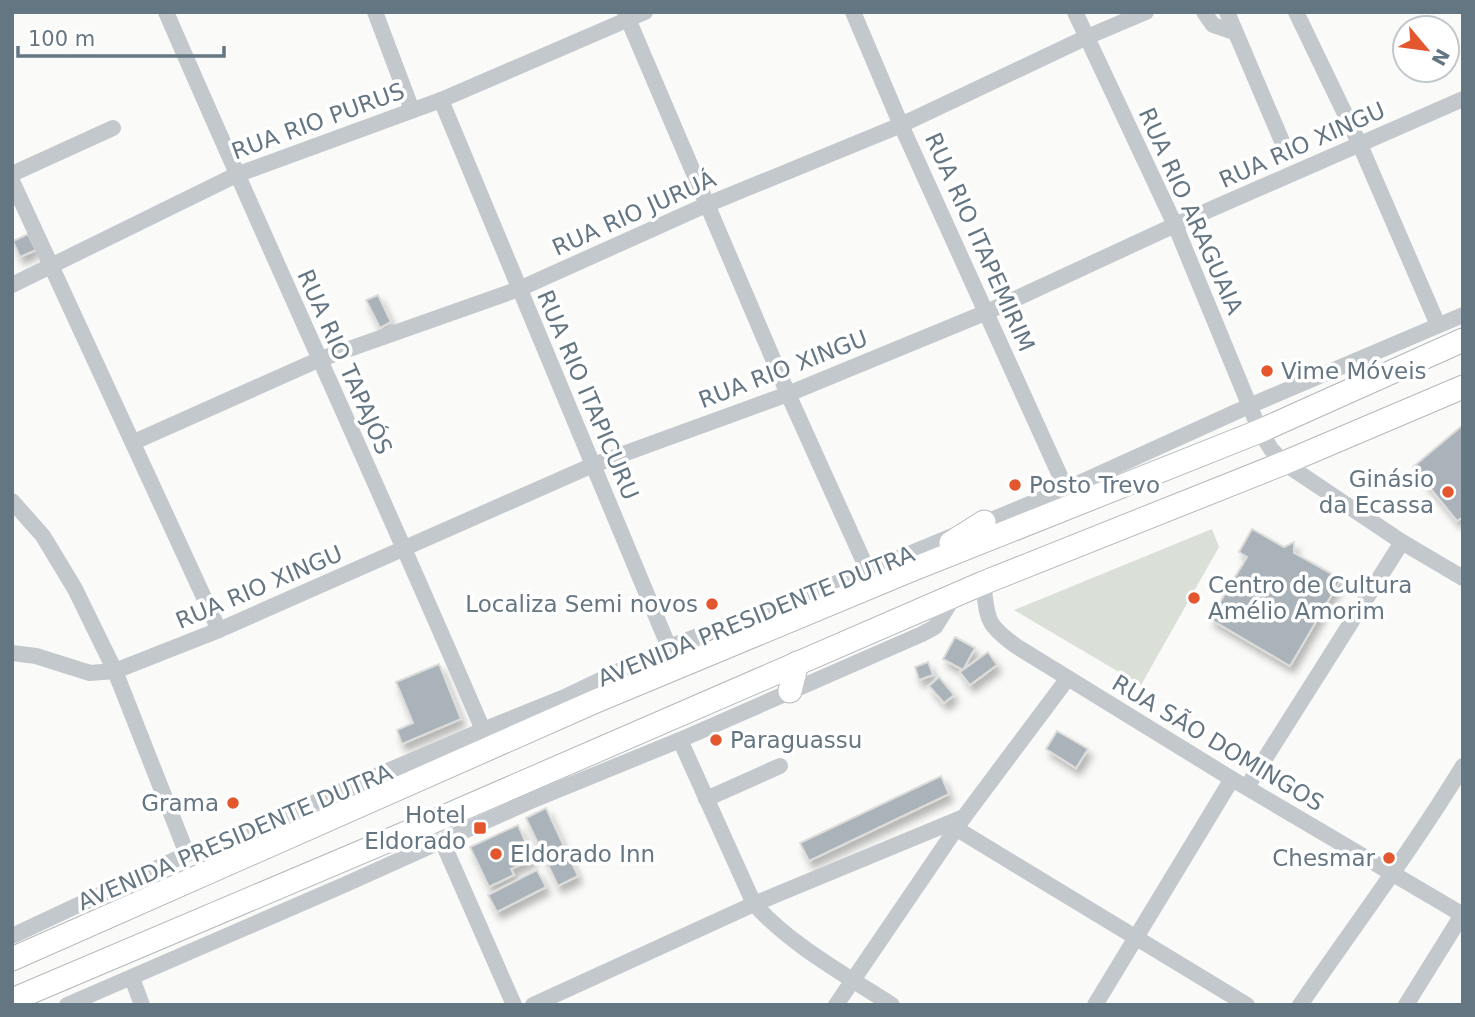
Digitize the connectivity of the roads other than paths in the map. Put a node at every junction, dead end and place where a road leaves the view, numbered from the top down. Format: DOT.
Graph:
graph roads {
  1 [pos="166,12"];
  2 [pos="375,12"];
  3 [pos="645,12"];
  4 [pos="853,12"];
  5 [pos="1075,12"];
  6 [pos="1146,12"];
  7 [pos="1204,12"];
  8 [pos="1227,12"];
  9 [pos="1296,12"];
  10 [pos="627,16"];
  11 [pos="1234,32"];
  12 [pos="1087,37"];
  13 [pos="1463,99"];
  14 [pos="441,100"];
  15 [pos="412,110"];
  16 [pos="901,125"];
  17 [pos="113,128"];
  18 [pos="1281,139"];
  19 [pos="1360,145"];
  20 [pos="12,173"];
  21 [pos="236,174"];
  22 [pos="12,181"];
  23 [pos="706,205"];
  24 [pos="1175,225"];
  25 [pos="51,267"];
  26 [pos="12,285"];
  27 [pos="519,289"];
  28 [pos="987,312"];
  29 [pos="1463,314"];
  30 [pos="1438,325"];
  31 [pos="1463,340"];
  32 [pos="318,360"];
  33 [pos="1355,360"];
  34 [pos="1363,384"];
  35 [pos="1463,387"];
  36 [pos="788,394"];
  37 [pos="1249,406"];
  38 [pos="1260,431"];
  39 [pos="134,442"];
  40 [pos="1284,463"];
  41 [pos="593,465"];
  42 [pos="1113,479"];
  43 [pos="1066,489"];
  44 [pos="12,501"];
  45 [pos="984,522"];
  46 [pos="12,524"];
  47 [pos="33,524"];
  48 [pos="1402,542"];
  49 [pos="406,549"];
  50 [pos="911,570"];
  51 [pos="867,571"];
  52 [pos="1463,578"];
  53 [pos="983,583"];
  54 [pos="955,595"];
  55 [pos="219,630"];
  56 [pos="12,653"];
  57 [pos="673,658"];
  58 [pos="797,663"];
  59 [pos="115,671"];
  60 [pos="1068,678"];
  61 [pos="790,691"];
  62 [pos="565,697"];
  63 [pos="596,701"];
  64 [pos="483,730"];
  65 [pos="680,740"];
  66 [pos="780,766"];
  67 [pos="1463,766"];
  68 [pos="1232,779"];
  69 [pos="1247,788"];
  70 [pos="706,799"];
  71 [pos="960,823"];
  72 [pos="259,838"];
  73 [pos="442,841"];
  74 [pos="187,854"];
  75 [pos="1390,874"];
  76 [pos="754,904"];
  77 [pos="1463,915"];
  78 [pos="12,936"];
  79 [pos="1135,937"];
  80 [pos="12,959"];
  81 [pos="132,978"];
  82 [pos="854,981"];
  83 [pos="12,1000"];
  84 [pos="67,1005"];
  85 [pos="142,1005"];
  86 [pos="514,1005"];
  87 [pos="533,1005"];
  88 [pos="836,1005"];
  89 [pos="892,1005"];
  90 [pos="1094,1005"];
  91 [pos="1247,1005"];
  92 [pos="1300,1005"];
  93 [pos="1406,1005"];
  1 -- 21 [label="street, RUA RIO TAPAJÓS"];
  2 -- 15 [label="street"];
  3 -- 10 [label="street, RUA RIO PURUS"];
  4 -- 16 [label="street, RUA RIO ITAPEMIRIM"];
  5 -- 12 [label="street, RUA RIO ARAGUAIA"];
  6 -- 12 [label="street, RUA RIO JURUÁ"];
  7 -- 11 [label="street"];
  8 -- 11 [label="street"];
  9 -- 19 [label="street"];
  10 -- 14 [label="street, RUA RIO PURUS"];
  10 -- 23 [label="street"];
  11 -- 18 [label="street"];
  12 -- 16 [label="street, RUA RIO JURUÁ"];
  12 -- 24 [label="street, RUA RIO ARAGUAIA"];
  13 -- 19 [label="street, RUA RIO XINGU"];
  14 -- 15 [label="street, RUA RIO PURUS"];
  14 -- 27 [label="street, RUA RIO ITAPICURU"];
  15 -- 21 [label="street, RUA RIO PURUS"];
  16 -- 23 [label="street, RUA RIO JURUÁ"];
  16 -- 28 [label="street, RUA RIO ITAPEMIRIM"];
  17 -- 20 [label="street"];
  19 -- 24 [label="street, RUA RIO XINGU"];
  19 -- 30 [label="street"];
  21 -- 25 [label="street, RUA RIO PURUS"];
  21 -- 32 [label="street, RUA RIO TAPAJÓS"];
  22 -- 25 [label="street"];
  23 -- 27 [label="street, RUA RIO JURUÁ"];
  23 -- 36 [label="street"];
  24 -- 28 [label="street, RUA RIO XINGU"];
  24 -- 37 [label="street, RUA RIO ARAGUAIA"];
  25 -- 26 [label="street, RUA RIO PURUS"];
  25 -- 39 [label="street"];
  27 -- 32 [label="street, RUA RIO JURUÁ"];
  27 -- 41 [label="street, RUA RIO ITAPICURU"];
  28 -- 36 [label="street, RUA RIO XINGU"];
  28 -- 43 [label="street, RUA RIO ITAPEMIRIM"];
  29 -- 30 [label="street, AVENIDA PRESIDENTE DUTRA"];
  30 -- 33 [label="street, AVENIDA PRESIDENTE DUTRA"];
  31 -- 34 [label="highway, AVENIDA PRESIDENTE DUTRA"];
  32 -- 39 [label="street, RUA RIO JURUÁ"];
  32 -- 49 [label="street, RUA RIO TAPAJÓS"];
  33 -- 34 [label="street"];
  33 -- 37 [label="street, AVENIDA PRESIDENTE DUTRA"];
  34 -- 38 [label="highway, AVENIDA PRESIDENTE DUTRA"];
  35 -- 40 [label="highway"];
  36 -- 41 [label="street, RUA RIO XINGU"];
  36 -- 51 [label="street"];
  37 -- 38 [label="street, RUA RIO ARAGUAIA"];
  37 -- 42 [label="street, AVENIDA PRESIDENTE DUTRA"];
  38 -- 40 [label="street, RUA RIO ARAGUAIA"];
  38 -- 42 [label="highway, AVENIDA PRESIDENTE DUTRA"];
  39 -- 55 [label="street"];
  40 -- 48 [label="street, RUA RIO ARAGUAIA"];
  40 -- 53 [label="highway"];
  41 -- 49 [label="street, RUA RIO XINGU"];
  41 -- 57 [label="street, RUA RIO ITAPICURU"];
  42 -- 43 [label="street, AVENIDA PRESIDENTE DUTRA"];
  42 -- 50 [label="highway, AVENIDA PRESIDENTE DUTRA"];
  43 -- 45 [label="street, AVENIDA PRESIDENTE DUTRA"];
  44 -- 47 [label="street"];
  45 -- 50 [label="highway"];
  45 -- 51 [label="street, AVENIDA PRESIDENTE DUTRA"];
  46 -- 47 [label="street"];
  47 -- 59 [label="street"];
  48 -- 52 [label="street, RUA RIO ARAGUAIA"];
  48 -- 69 [label="street"];
  49 -- 55 [label="street, RUA RIO XINGU"];
  49 -- 64 [label="street, RUA RIO TAPAJÓS"];
  50 -- 57 [label="highway, AVENIDA PRESIDENTE DUTRA"];
  51 -- 57 [label="street, AVENIDA PRESIDENTE DUTRA"];
  53 -- 54 [label="highway"];
  53 -- 60 [label="street, RUA SÃO DOMINGOS"];
  54 -- 58 [label="highway"];
  54 -- 61 [label="street"];
  55 -- 59 [label="street, RUA RIO XINGU"];
  56 -- 59 [label="street"];
  57 -- 62 [label="street, AVENIDA PRESIDENTE DUTRA"];
  57 -- 63 [label="highway, AVENIDA PRESIDENTE DUTRA"];
  58 -- 61 [label="highway"];
  58 -- 83 [label="highway"];
  59 -- 74 [label="street"];
  60 -- 68 [label="street, RUA SÃO DOMINGOS"];
  60 -- 71 [label="street"];
  61 -- 65 [label="street"];
  62 -- 63 [label="highway"];
  62 -- 64 [label="street, AVENIDA PRESIDENTE DUTRA"];
  63 -- 72 [label="highway, AVENIDA PRESIDENTE DUTRA"];
  64 -- 72 [label="street, AVENIDA PRESIDENTE DUTRA"];
  65 -- 70 [label="street"];
  65 -- 73 [label="street"];
  66 -- 70 [label="street"];
  67 -- 75 [label="street"];
  68 -- 69 [label="street, RUA SÃO DOMINGOS"];
  68 -- 79 [label="street"];
  69 -- 75 [label="street, RUA SÃO DOMINGOS"];
  70 -- 76 [label="street"];
  71 -- 76 [label="street"];
  71 -- 79 [label="street"];
  71 -- 82 [label="street"];
  72 -- 74 [label="street, AVENIDA PRESIDENTE DUTRA"];
  72 -- 80 [label="highway, AVENIDA PRESIDENTE DUTRA"];
  73 -- 81 [label="street"];
  73 -- 86 [label="street"];
  74 -- 78 [label="street, AVENIDA PRESIDENTE DUTRA"];
  75 -- 77 [label="street, RUA SÃO DOMINGOS"];
  75 -- 92 [label="street"];
  76 -- 82 [label="street"];
  76 -- 87 [label="street"];
  77 -- 93 [label="street"];
  79 -- 90 [label="street"];
  79 -- 91 [label="street"];
  81 -- 84 [label="street"];
  81 -- 85 [label="street"];
  82 -- 88 [label="street"];
  82 -- 89 [label="street"];
}
